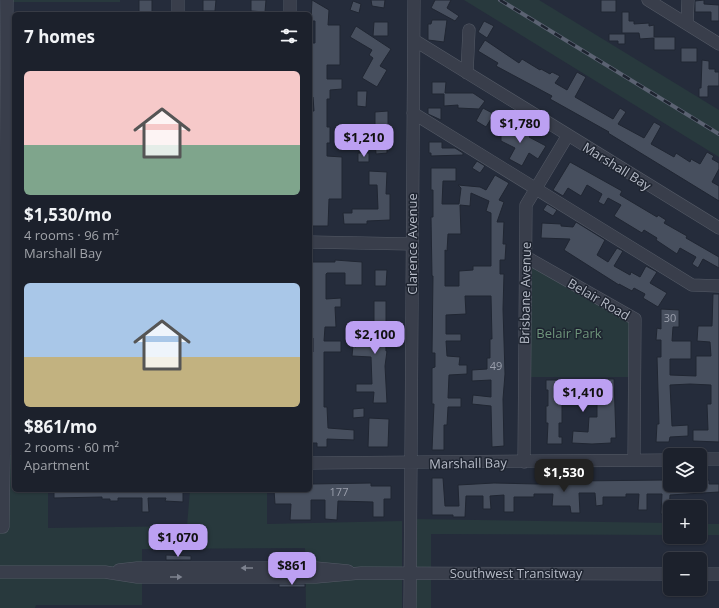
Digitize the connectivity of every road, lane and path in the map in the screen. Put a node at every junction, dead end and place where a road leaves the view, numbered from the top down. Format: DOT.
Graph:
graph roads {
  1 [pos="7,0"];
  2 [pos="178,0"];
  3 [pos="290,0"];
  4 [pos="414,0"];
  5 [pos="648,0"];
  6 [pos="688,0"];
  7 [pos="178,12"];
  8 [pos="290,12"];
  9 [pos="687,24"];
  10 [pos="469,30"];
  11 [pos="414,40"];
  12 [pos="719,44"];
  13 [pos="467,73"];
  14 [pos="413,113"];
  15 [pos="568,135"];
  16 [pos="535,189"];
  17 [pos="719,228"];
  18 [pos="6,240"];
  19 [pos="312,242"];
  20 [pos="412,244"];
  21 [pos="526,256"];
  22 [pos="719,286"];
  23 [pos="719,459"];
  24 [pos="634,460"];
  25 [pos="663,460"];
  26 [pos="707,460"];
  27 [pos="524,462"];
  28 [pos="312,463"];
  29 [pos="411,464"];
  30 [pos="0,527"];
  31 [pos="0,572"];
  32 [pos="410,573"];
  33 [pos="663,574"];
  34 [pos="707,574"];
  35 [pos="719,574"];
  36 [pos="410,608"];
  1 -- 18 [label="street"];
  2 -- 7 [label="street"];
  3 -- 8 [label="street"];
  4 -- 11 [label="street, Clarence Avenue"];
  5 -- 9 [label="street"];
  6 -- 9 [label="street"];
  9 -- 12 [label="street"];
  10 -- 13 [label="street"];
  11 -- 13 [label="street, Marshall Bay"];
  11 -- 14 [label="street, Clarence Avenue"];
  13 -- 15 [label="street, Marshall Bay"];
  14 -- 16 [label="street"];
  14 -- 20 [label="street, Clarence Avenue"];
  15 -- 16 [label="street, Brisbane Avenue"];
  15 -- 17 [label="street, Marshall Bay"];
  16 -- 21 [label="street, Brisbane Avenue"];
  16 -- 22 [label="street"];
  18 -- 30 [label="street"];
  19 -- 20 [label="street"];
  20 -- 29 [label="street, Clarence Avenue"];
  21 -- 24 [label="street, Belair Road"];
  21 -- 27 [label="street, Brisbane Avenue"];
  23 -- 26 [label="street"];
  24 -- 25 [label="street, Marshall Bay"];
  24 -- 27 [label="street, Marshall Bay"];
  27 -- 29 [label="street, Marshall Bay"];
  28 -- 29 [label="street, Marshall Bay"];
  29 -- 32 [label="street, Clarence Avenue"];
  31 -- 32 [label="street, Southwest Transitway"];
  32 -- 33 [label="street, Southwest Transitway"];
  32 -- 36 [label="street, Clarence Avenue"];
  34 -- 35 [label="street"];
}
